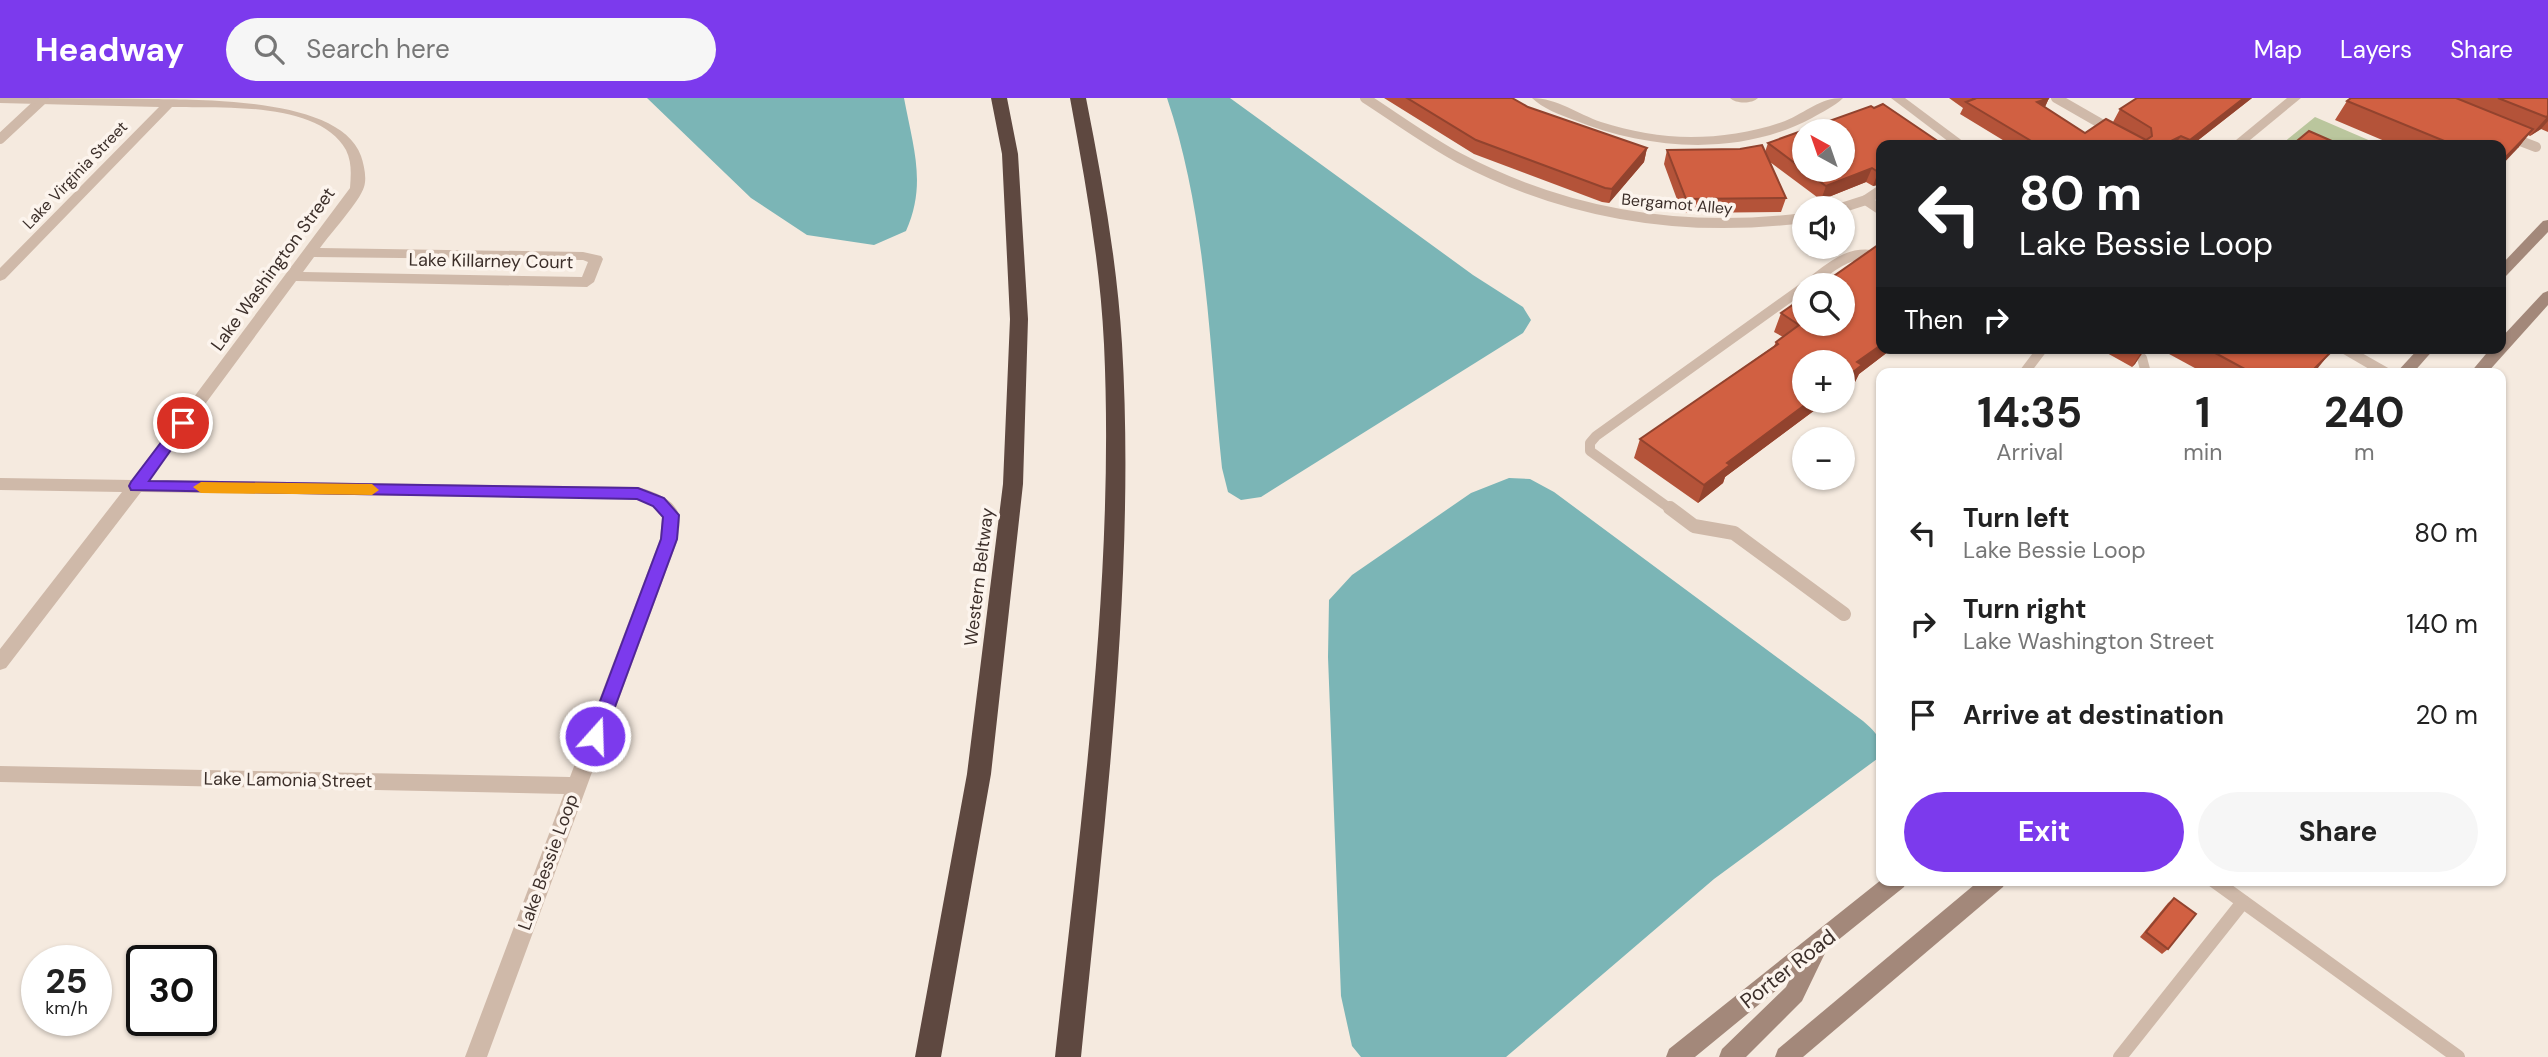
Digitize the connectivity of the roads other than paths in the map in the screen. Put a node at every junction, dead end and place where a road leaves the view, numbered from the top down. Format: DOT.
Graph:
graph roads {
  1 [pos="999,98"];
  2 [pos="1078,98"];
  3 [pos="1365,98"];
  4 [pos="1538,98"];
  5 [pos="1737,98"];
  6 [pos="1752,98"];
  7 [pos="1838,98"];
  8 [pos="1897,98"];
  9 [pos="2056,98"];
  10 [pos="2295,98"];
  11 [pos="0,99"];
  12 [pos="43,99"];
  13 [pos="172,101"];
  14 [pos="2500,132"];
  15 [pos="0,139"];
  16 [pos="1954,140"];
  17 [pos="2129,140"];
  18 [pos="2242,140"];
  19 [pos="2536,147"];
  20 [pos="1876,193"];
  21 [pos="1866,200"];
  22 [pos="1855,204"];
  23 [pos="1876,207"];
  24 [pos="1792,220"];
  25 [pos="2548,224"];
  26 [pos="310,252"];
  27 [pos="1876,255"];
  28 [pos="2506,268"];
  29 [pos="1825,273"];
  30 [pos="0,276"];
  31 [pos="292,276"];
  32 [pos="1792,295"];
  33 [pos="2548,296"];
  34 [pos="2506,342"];
  35 [pos="2352,354"];
  36 [pos="2422,354"];
  37 [pos="2494,354"];
  38 [pos="2142,358"];
  39 [pos="2145,368"];
  40 [pos="2379,368"];
  41 [pos="2409,368"];
  42 [pos="2482,368"];
  43 [pos="0,484"];
  44 [pos="136,486"];
  45 [pos="1844,614"];
  46 [pos="0,663"];
  47 [pos="0,774"];
  48 [pos="577,786"];
  49 [pos="1890,886"];
  50 [pos="1989,886"];
  51 [pos="2221,886"];
  52 [pos="2243,902"];
  53 [pos="1820,944"];
  54 [pos="476,1057"];
  55 [pos="928,1057"];
  56 [pos="1068,1057"];
  57 [pos="1677,1057"];
  58 [pos="1731,1057"];
  59 [pos="1786,1057"];
  60 [pos="2120,1057"];
  61 [pos="2458,1057"];
  1 -- 55 [label="highway, Western Beltway"];
  2 -- 56 [label="highway"];
  3 -- 24 [label="lane, Bergamot Alley"];
  4 -- 7 [label="street"];
  5 -- 6 [label="street"];
  8 -- 16 [label="street"];
  9 -- 17 [label="lane"];
  10 -- 18 [label="street"];
  11 -- 12 [label="street, Lake Washington Street"];
  12 -- 13 [label="street, Lake Washington Street"];
  12 -- 15 [label="lane"];
  13 -- 26 [label="street, Lake Washington Street"];
  13 -- 30 [label="street, Lake Virginia Street"];
  14 -- 19 [label="lane"];
  20 -- 21 [label="lane"];
  21 -- 22 [label="lane"];
  21 -- 23 [label="lane"];
  25 -- 28 [label="street"];
  26 -- 31 [label="street, Lake Washington Street"];
  26 -- 31 [label="street, Lake Killarney Court"];
  27 -- 29 [label="lane"];
  31 -- 44 [label="street, Lake Washington Street"];
  32 -- 45 [label="lane"];
  33 -- 34 [label="street"];
  35 -- 40 [label="street"];
  36 -- 41 [label="street"];
  37 -- 42 [label="street"];
  38 -- 39 [label="lane"];
  43 -- 44 [label="street, Lake Bessie Loop"];
  44 -- 46 [label="street, Lake Washington Street"];
  44 -- 48 [label="street, Lake Bessie Loop"];
  47 -- 48 [label="street, Lake Lamonia Street"];
  48 -- 54 [label="street, Lake Bessie Loop"];
  49 -- 53 [label="street, Porter Road"];
  50 -- 59 [label="street"];
  51 -- 52 [label="lane"];
  52 -- 60 [label="lane"];
  52 -- 61 [label="lane"];
  53 -- 57 [label="street, Porter Road"];
  53 -- 58 [label="street"];
}
